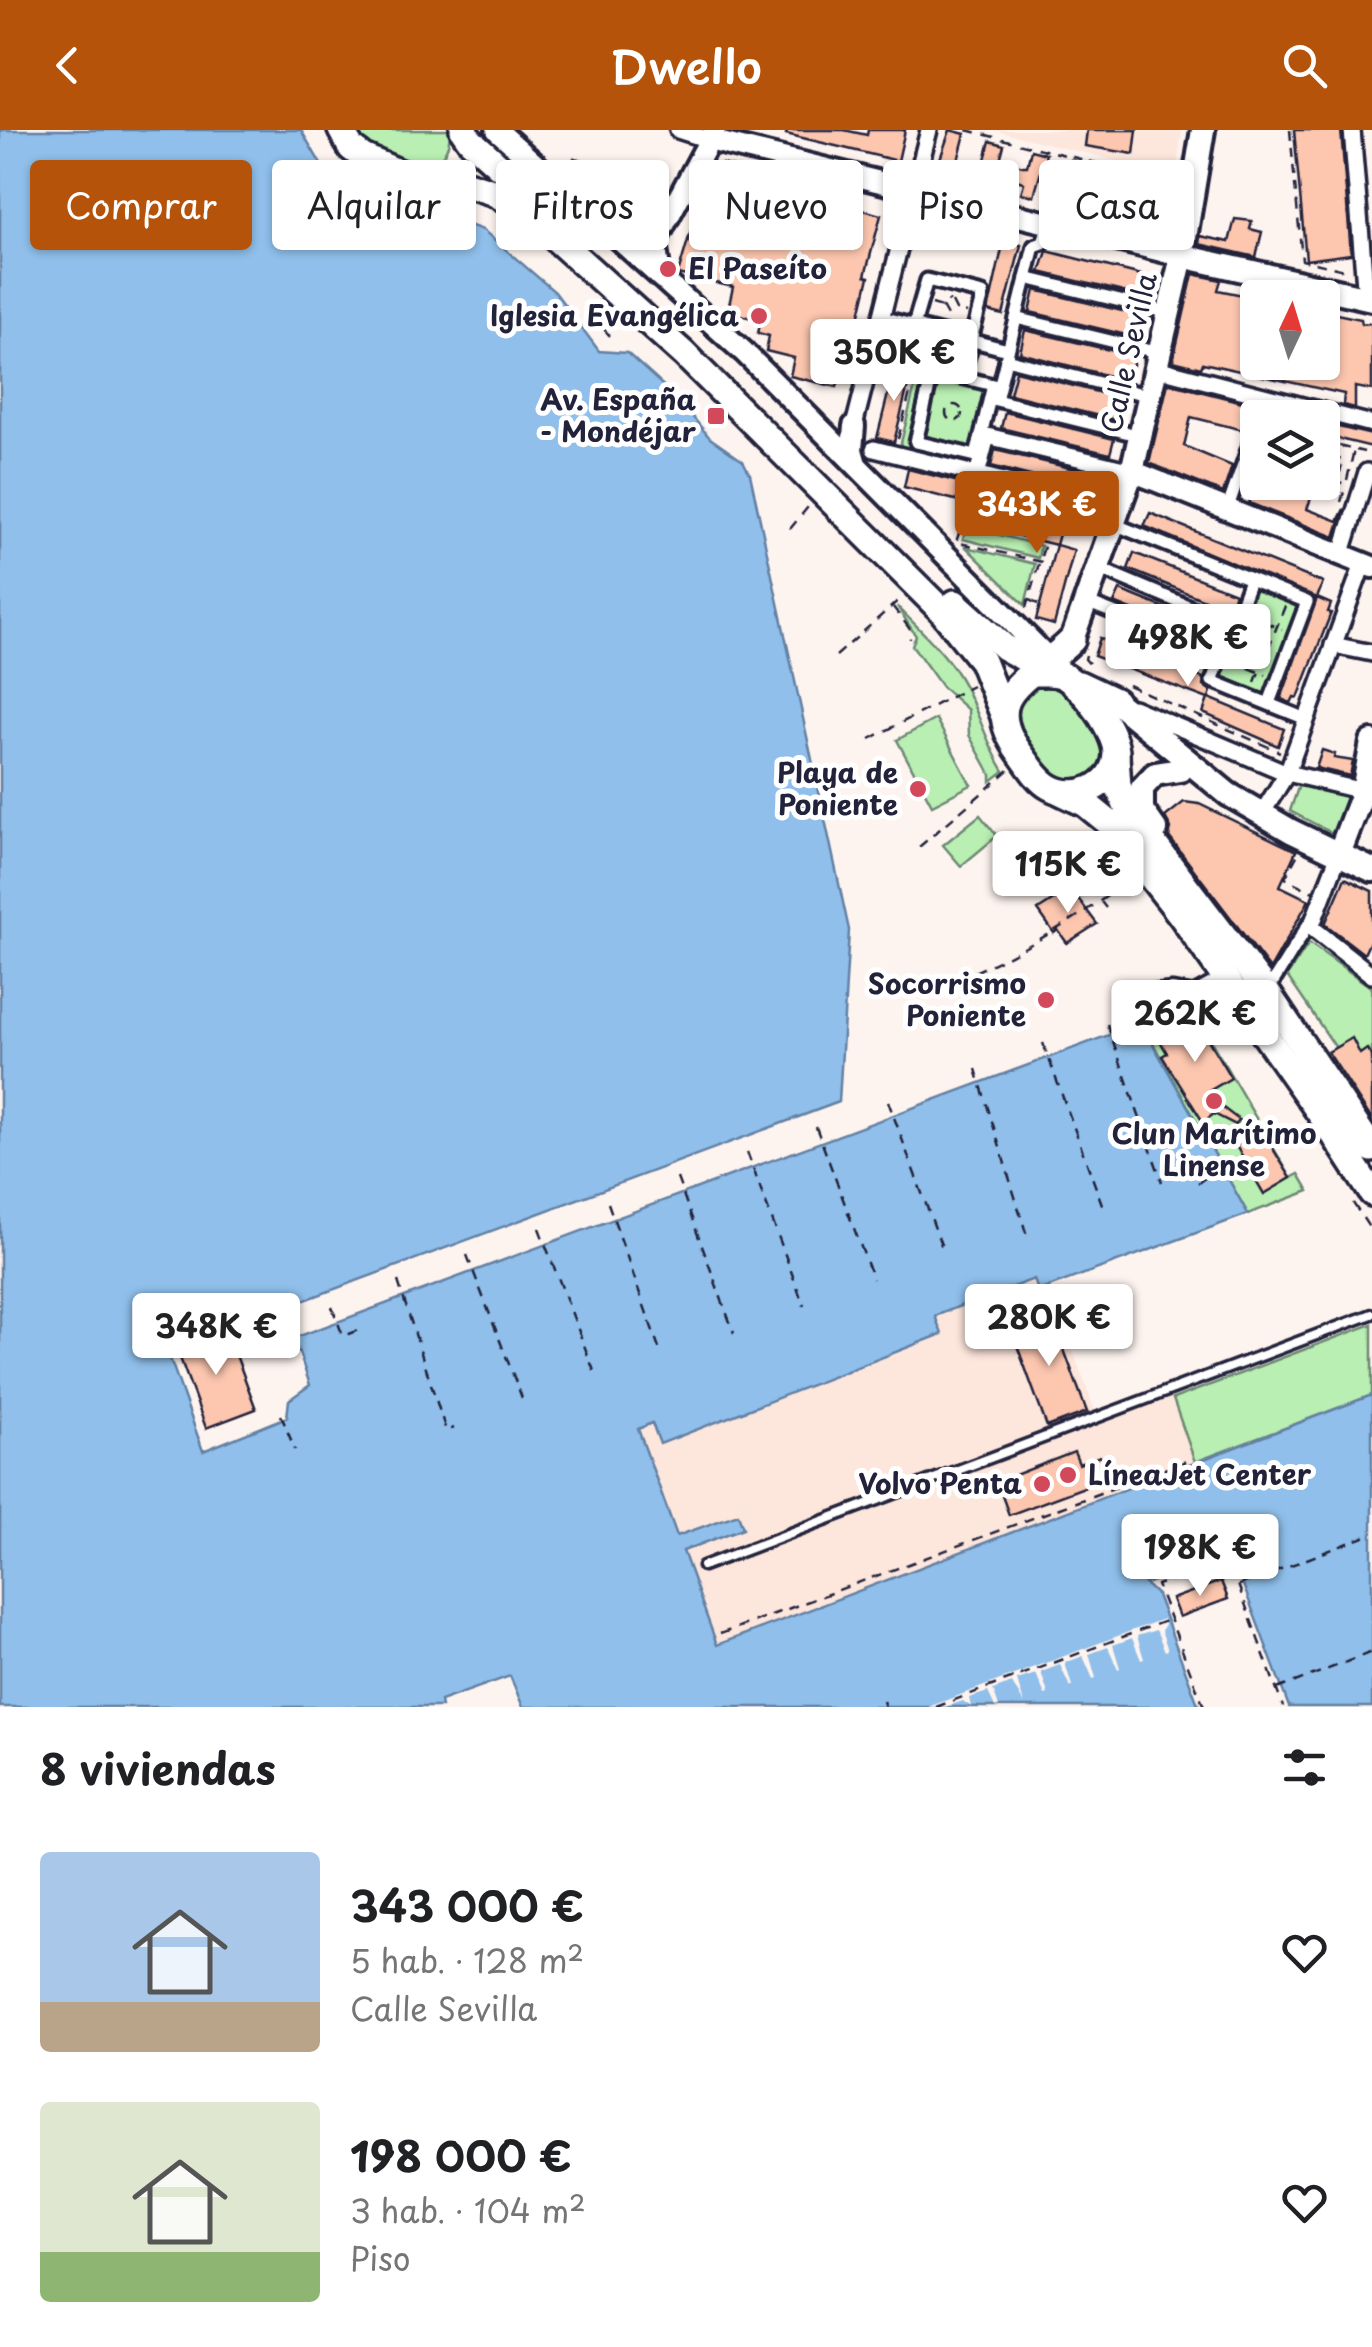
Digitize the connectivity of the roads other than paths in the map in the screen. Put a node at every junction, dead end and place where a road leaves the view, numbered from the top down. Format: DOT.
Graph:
graph roads {
  1 [pos="341,130"];
  2 [pos="462,130"];
  3 [pos="497,130"];
  4 [pos="678,130"];
  5 [pos="929,130"];
  6 [pos="1204,130"];
  7 [pos="1352,130"];
  8 [pos="712,135"];
  9 [pos="370,160"];
  10 [pos="455,160"];
  11 [pos="531,160"];
  12 [pos="921,160"];
  13 [pos="883,180"];
  14 [pos="476,186"];
  15 [pos="669,216"];
  16 [pos="1039,244"];
  17 [pos="633,250"];
  18 [pos="656,250"];
  19 [pos="898,250"];
  20 [pos="1159,250"];
  21 [pos="1182,256"];
  22 [pos="660,275"];
  23 [pos="1026,278"];
  24 [pos="1369,299"];
  25 [pos="1169,313"];
  26 [pos="881,317"];
  27 [pos="1016,318"];
  28 [pos="914,325"];
  29 [pos="971,340"];
  30 [pos="873,349"];
  31 [pos="684,354"];
  32 [pos="1007,354"];
  33 [pos="1158,361"];
  34 [pos="933,370"];
  35 [pos="997,383"];
  36 [pos="706,392"];
  37 [pos="1150,396"];
  38 [pos="1261,396"];
  39 [pos="996,400"];
  40 [pos="1372,424"];
  41 [pos="854,426"];
  42 [pos="744,429"];
  43 [pos="824,432"];
  44 [pos="987,436"];
  45 [pos="1141,436"];
  46 [pos="769,438"];
  47 [pos="916,442"];
  48 [pos="874,449"];
  49 [pos="901,456"];
  50 [pos="856,464"];
  51 [pos="980,468"];
  52 [pos="1132,472"];
  53 [pos="1367,472"];
  54 [pos="1228,510"];
  55 [pos="1116,517"];
  56 [pos="1341,556"];
  57 [pos="1368,566"];
  58 [pos="1098,568"];
  59 [pos="1250,580"];
  60 [pos="1086,602"];
  61 [pos="1235,618"];
  62 [pos="1072,640"];
  63 [pos="1334,645"];
  64 [pos="1372,653"];
  65 [pos="1221,656"];
  66 [pos="1060,674"];
  67 [pos="1114,690"];
  68 [pos="1269,703"];
  69 [pos="1003,714"];
  70 [pos="1306,719"];
  71 [pos="1372,742"];
  72 [pos="1289,766"];
  73 [pos="1180,770"];
  74 [pos="1111,772"];
  75 [pos="1209,780"];
  76 [pos="1062,792"];
  77 [pos="1365,795"];
  78 [pos="1261,815"];
  79 [pos="1330,857"];
  80 [pos="1372,870"];
  81 [pos="1310,922"];
  82 [pos="1227,973"];
  83 [pos="1372,975"];
  84 [pos="1194,992"];
  85 [pos="1266,992"];
  86 [pos="1372,1149"];
  87 [pos="1372,1193"];
  88 [pos="1372,1314"];
  89 [pos="703,1566"];
  1 -- 9 [label="highway"];
  2 -- 10 [label="highway"];
  2 -- 66 [label="highway"];
  3 -- 11 [label="street"];
  4 -- 8 [label="street"];
  5 -- 12 [label="street"];
  6 -- 21 [label="main road, Calle Sevilla"];
  7 -- 24 [label="street"];
  8 -- 13 [label="street"];
  8 -- 15 [label="street"];
  14 -- 31 [label="highway"];
  16 -- 23 [label="street"];
  17 -- 22 [label="street"];
  18 -- 22 [label="street"];
  19 -- 26 [label="street"];
  20 -- 21 [label="street"];
  21 -- 24 [label="main road"];
  21 -- 25 [label="main road, Calle Sevilla"];
  22 -- 43 [label="street"];
  23 -- 25 [label="street"];
  23 -- 27 [label="street"];
  25 -- 33 [label="main road, Calle Sevilla"];
  26 -- 28 [label="street"];
  26 -- 30 [label="street"];
  27 -- 32 [label="street"];
  27 -- 33 [label="street"];
  28 -- 29 [label="street"];
  28 -- 29 [label="street"];
  29 -- 32 [label="street"];
  30 -- 34 [label="street"];
  30 -- 41 [label="street"];
  31 -- 36 [label="lane"];
  31 -- 46 [label="highway"];
  32 -- 35 [label="street"];
  32 -- 37 [label="street"];
  33 -- 37 [label="main road, Calle Sevilla"];
  33 -- 38 [label="street"];
  34 -- 35 [label="street"];
  34 -- 47 [label="street"];
  35 -- 39 [label="street"];
  35 -- 51 [label="street"];
  37 -- 45 [label="main road, Calle Sevilla"];
  38 -- 40 [label="street"];
  38 -- 54 [label="street"];
  39 -- 44 [label="street"];
  39 -- 45 [label="street"];
  41 -- 43 [label="street"];
  41 -- 50 [label="street"];
  42 -- 46 [label="lane"];
  43 -- 50 [label="street"];
  44 -- 51 [label="street"];
  44 -- 52 [label="street"];
  45 -- 52 [label="main road, Calle Sevilla"];
  46 -- 69 [label="highway"];
  47 -- 49 [label="street"];
  47 -- 51 [label="street"];
  48 -- 49 [label="street"];
  49 -- 51 [label="street"];
  50 -- 66 [label="street"];
  51 -- 55 [label="street"];
  52 -- 54 [label="street"];
  52 -- 55 [label="main road, Calle Sevilla"];
  53 -- 56 [label="street"];
  54 -- 56 [label="street"];
  55 -- 58 [label="main road, Calle Sevilla"];
  55 -- 59 [label="street"];
  56 -- 57 [label="street"];
  57 -- 63 [label="street"];
  58 -- 60 [label="main road, Calle Sevilla"];
  58 -- 61 [label="street"];
  59 -- 61 [label="street"];
  59 -- 68 [label="street"];
  60 -- 62 [label="main road, Calle Sevilla"];
  60 -- 65 [label="street"];
  61 -- 65 [label="street"];
  62 -- 66 [label="highway"];
  63 -- 64 [label="street"];
  63 -- 70 [label="street"];
  65 -- 68 [label="street"];
  66 -- 67 [label="highway"];
  66 -- 69 [label="highway"];
  66 -- 74 [label="highway"];
  67 -- 72 [label="street"];
  67 -- 75 [label="main road"];
  68 -- 70 [label="street"];
  69 -- 76 [label="highway"];
  70 -- 72 [label="street"];
  71 -- 77 [label="main road"];
  72 -- 77 [label="street"];
  72 -- 78 [label="street"];
  73 -- 74 [label="main road"];
  73 -- 75 [label="main road"];
  73 -- 82 [label="main road"];
  74 -- 76 [label="highway"];
  74 -- 82 [label="highway"];
  75 -- 78 [label="main road"];
  76 -- 82 [label="highway"];
  77 -- 79 [label="main road"];
  78 -- 79 [label="main road"];
  79 -- 80 [label="main road"];
  79 -- 81 [label="street"];
  81 -- 83 [label="street"];
  81 -- 85 [label="street"];
  82 -- 84 [label="lane"];
  82 -- 85 [label="highway"];
  82 -- 87 [label="highway"];
  84 -- 84 [label="lane"];
  85 -- 86 [label="highway"];
  88 -- 89 [label="lane"];
}
